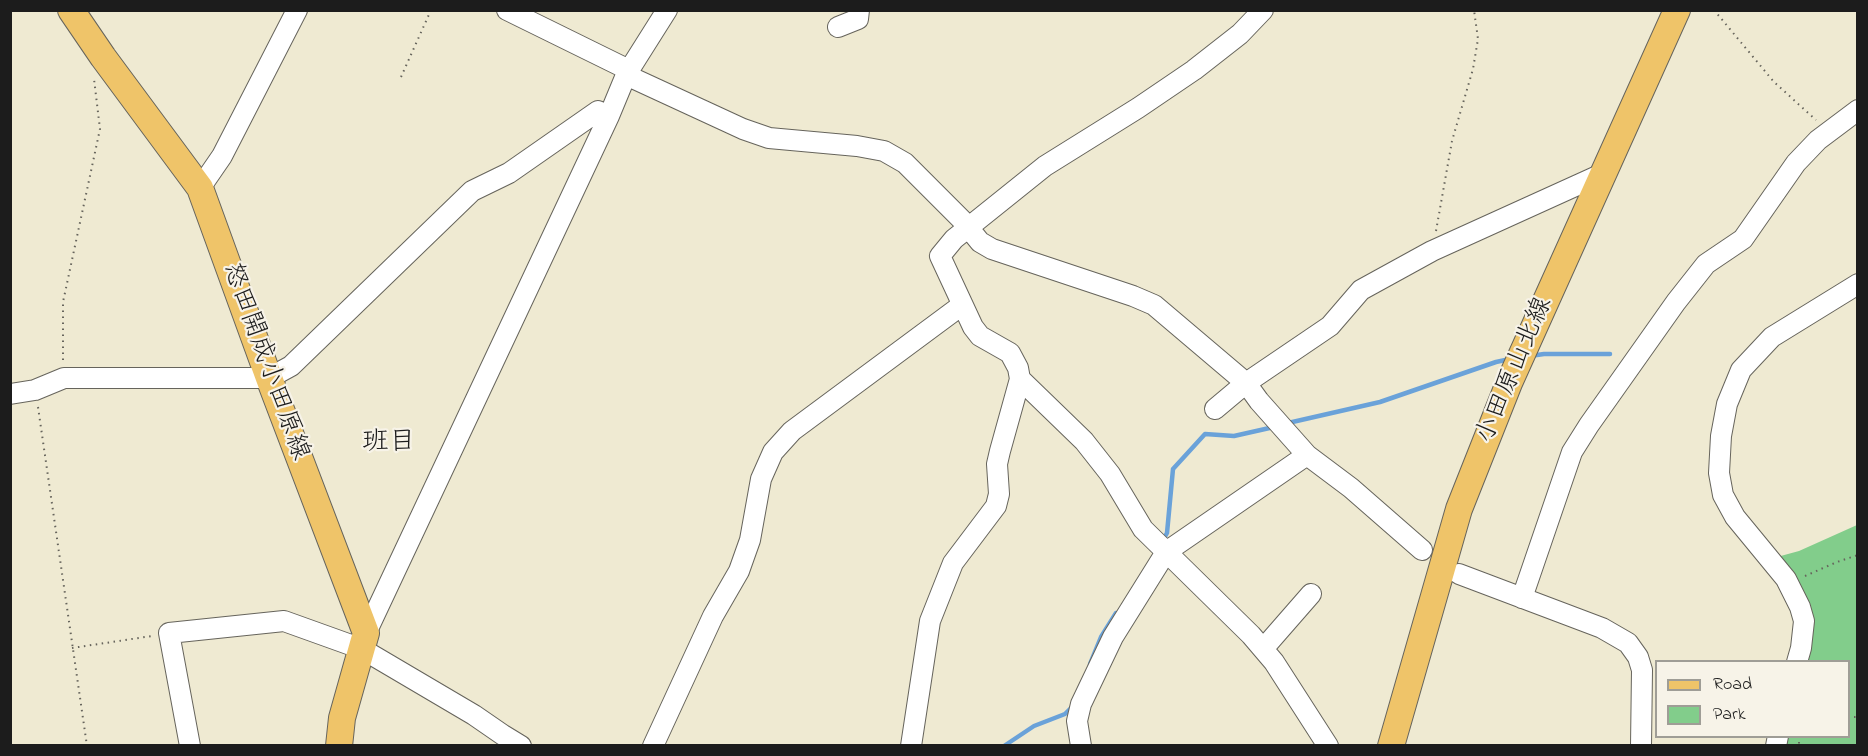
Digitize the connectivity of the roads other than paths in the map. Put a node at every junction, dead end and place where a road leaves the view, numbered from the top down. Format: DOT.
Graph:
graph roads {
  1 [pos="71,10"];
  2 [pos="297,10"];
  3 [pos="507,10"];
  4 [pos="667,10"];
  5 [pos="859,10"];
  6 [pos="1263,10"];
  7 [pos="1677,10"];
  8 [pos="838,27"];
  9 [pos="628,73"];
  10 [pos="1857,110"];
  11 [pos="609,116"];
  12 [pos="1604,173"];
  13 [pos="200,188"];
  14 [pos="968,228"];
  15 [pos="1857,284"];
  16 [pos="962,305"];
  17 [pos="269,378"];
  18 [pos="1020,379"];
  19 [pos="1246,383"];
  20 [pos="10,393"];
  21 [pos="1215,409"];
  22 [pos="1307,455"];
  23 [pos="1422,550"];
  24 [pos="1166,552"];
  25 [pos="1459,574"];
  26 [pos="1311,594"];
  27 [pos="1522,598"];
  28 [pos="364,641"];
  29 [pos="1263,649"];
  30 [pos="1798,660"];
  31 [pos="190,746"];
  32 [pos="339,746"];
  33 [pos="521,746"];
  34 [pos="653,746"];
  35 [pos="911,746"];
  36 [pos="1082,746"];
  37 [pos="1328,746"];
  38 [pos="1391,746"];
  39 [pos="1641,746"];
  1 -- 13 [label="main road, 怒田開成小田原線"];
  2 -- 13 [label="street"];
  3 -- 9 [label="street"];
  4 -- 9 [label="street"];
  5 -- 8 [label="street"];
  6 -- 14 [label="street"];
  7 -- 12 [label="main road, 小田原山北線"];
  9 -- 11 [label="street"];
  9 -- 14 [label="street"];
  10 -- 27 [label="street"];
  11 -- 17 [label="street"];
  11 -- 28 [label="street"];
  12 -- 19 [label="street"];
  12 -- 38 [label="main road, 小田原山北線"];
  13 -- 17 [label="main road, 怒田開成小田原線"];
  14 -- 16 [label="street"];
  14 -- 19 [label="street"];
  15 -- 30 [label="street"];
  16 -- 18 [label="street"];
  16 -- 34 [label="street"];
  17 -- 20 [label="street"];
  17 -- 28 [label="main road, 怒田開成小田原線"];
  18 -- 24 [label="street"];
  18 -- 35 [label="street"];
  19 -- 21 [label="street"];
  19 -- 22 [label="street"];
  22 -- 23 [label="street"];
  22 -- 24 [label="street"];
  24 -- 29 [label="street"];
  24 -- 36 [label="street"];
  25 -- 27 [label="street"];
  26 -- 29 [label="street"];
  27 -- 39 [label="street"];
  28 -- 31 [label="street"];
  28 -- 32 [label="main road"];
  28 -- 33 [label="street"];
  29 -- 37 [label="street"];
}
